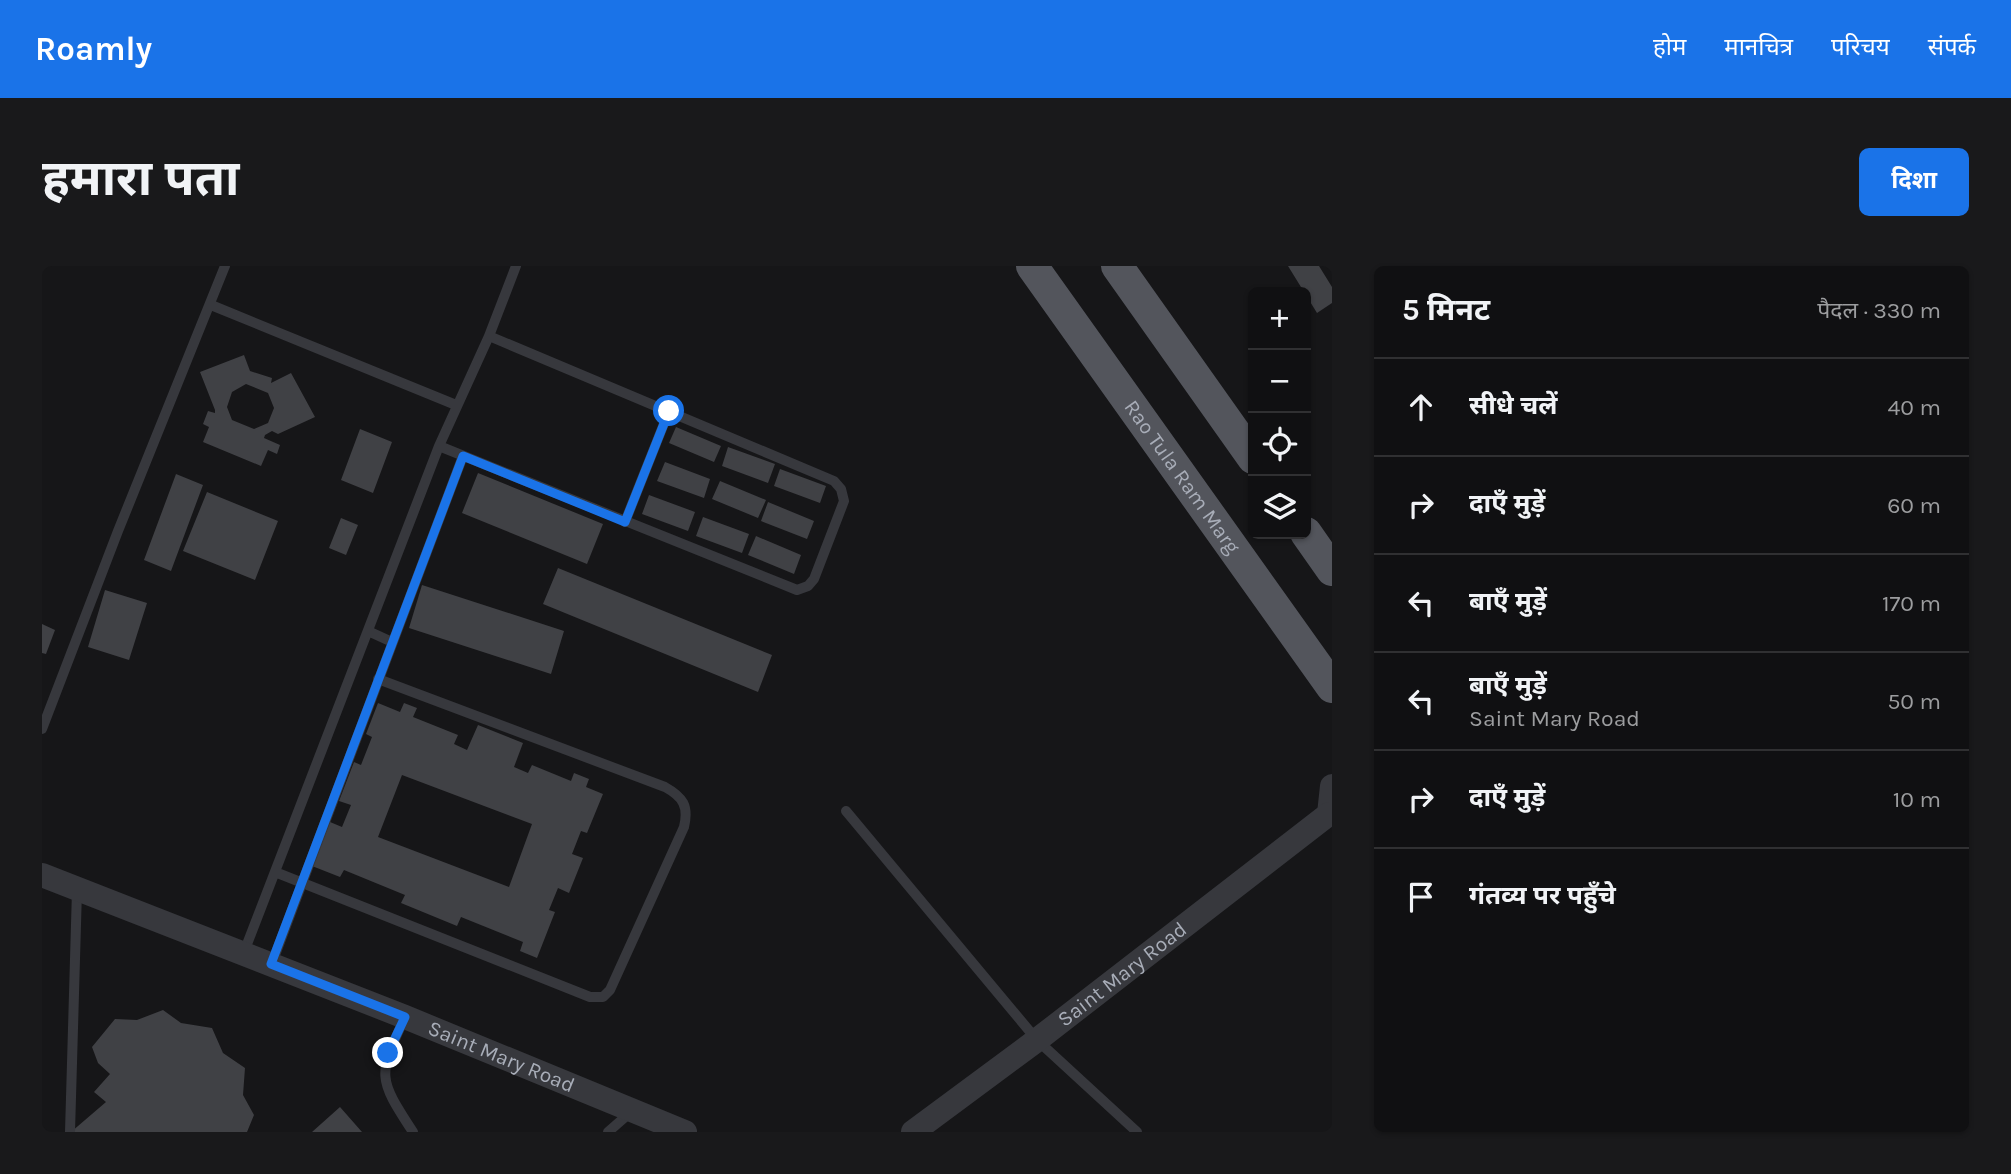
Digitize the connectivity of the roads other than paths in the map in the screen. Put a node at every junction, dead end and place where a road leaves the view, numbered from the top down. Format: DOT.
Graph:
graph roads {
  1 [pos="225,266"];
  2 [pos="516,266"];
  3 [pos="1032,266"];
  4 [pos="1117,266"];
  5 [pos="211,305"];
  6 [pos="489,336"];
  7 [pos="456,405"];
  8 [pos="669,411"];
  9 [pos="439,446"];
  10 [pos="1248,451"];
  11 [pos="463,456"];
  12 [pos="625,522"];
  13 [pos="1310,539"];
  14 [pos="1332,570"];
  15 [pos="368,631"];
  16 [pos="392,642"];
  17 [pos="378,679"];
  18 [pos="1332,687"];
  19 [pos="42,729"];
  20 [pos="1332,786"];
  21 [pos="846,811"];
  22 [pos="1331,815"];
  23 [pos="275,872"];
  24 [pos="42,875"];
  25 [pos="302,883"];
  26 [pos="77,890"];
  27 [pos="244,953"];
  28 [pos="271,964"];
  29 [pos="405,1017"];
  30 [pos="1037,1040"];
  31 [pos="633,1111"];
  32 [pos="70,1132"];
  33 [pos="413,1132"];
  34 [pos="608,1132"];
  35 [pos="685,1132"];
  36 [pos="913,1132"];
  37 [pos="1137,1132"];
  1 -- 5 [label="lane"];
  2 -- 6 [label="lane"];
  3 -- 18 [label="main road, Rao Tula Ram Marg"];
  4 -- 10 [label="main road"];
  5 -- 7 [label="lane"];
  5 -- 19 [label="lane"];
  6 -- 7 [label="lane"];
  6 -- 8 [label="lane"];
  7 -- 9 [label="lane"];
  8 -- 12 [label="lane"];
  8 -- 12 [label="lane"];
  9 -- 11 [label="lane"];
  9 -- 15 [label="lane"];
  11 -- 12 [label="lane"];
  11 -- 16 [label="lane"];
  13 -- 14 [label="main road"];
  15 -- 16 [label="lane"];
  15 -- 23 [label="lane"];
  16 -- 17 [label="lane"];
  17 -- 25 [label="lane"];
  17 -- 25 [label="lane"];
  20 -- 22 [label="street, Saint Mary Road"];
  21 -- 30 [label="lane"];
  22 -- 30 [label="street, Saint Mary Road"];
  23 -- 25 [label="lane"];
  23 -- 27 [label="lane"];
  24 -- 26 [label="street, Saint Mary Road"];
  25 -- 28 [label="lane"];
  26 -- 27 [label="street, Saint Mary Road"];
  26 -- 32 [label="lane"];
  27 -- 28 [label="street, Saint Mary Road"];
  28 -- 29 [label="street, Saint Mary Road"];
  29 -- 31 [label="street, Saint Mary Road"];
  29 -- 33 [label="lane"];
  30 -- 36 [label="street, Saint Mary Road"];
  30 -- 37 [label="lane"];
  31 -- 34 [label="lane"];
  31 -- 35 [label="street, Saint Mary Road"];
}
